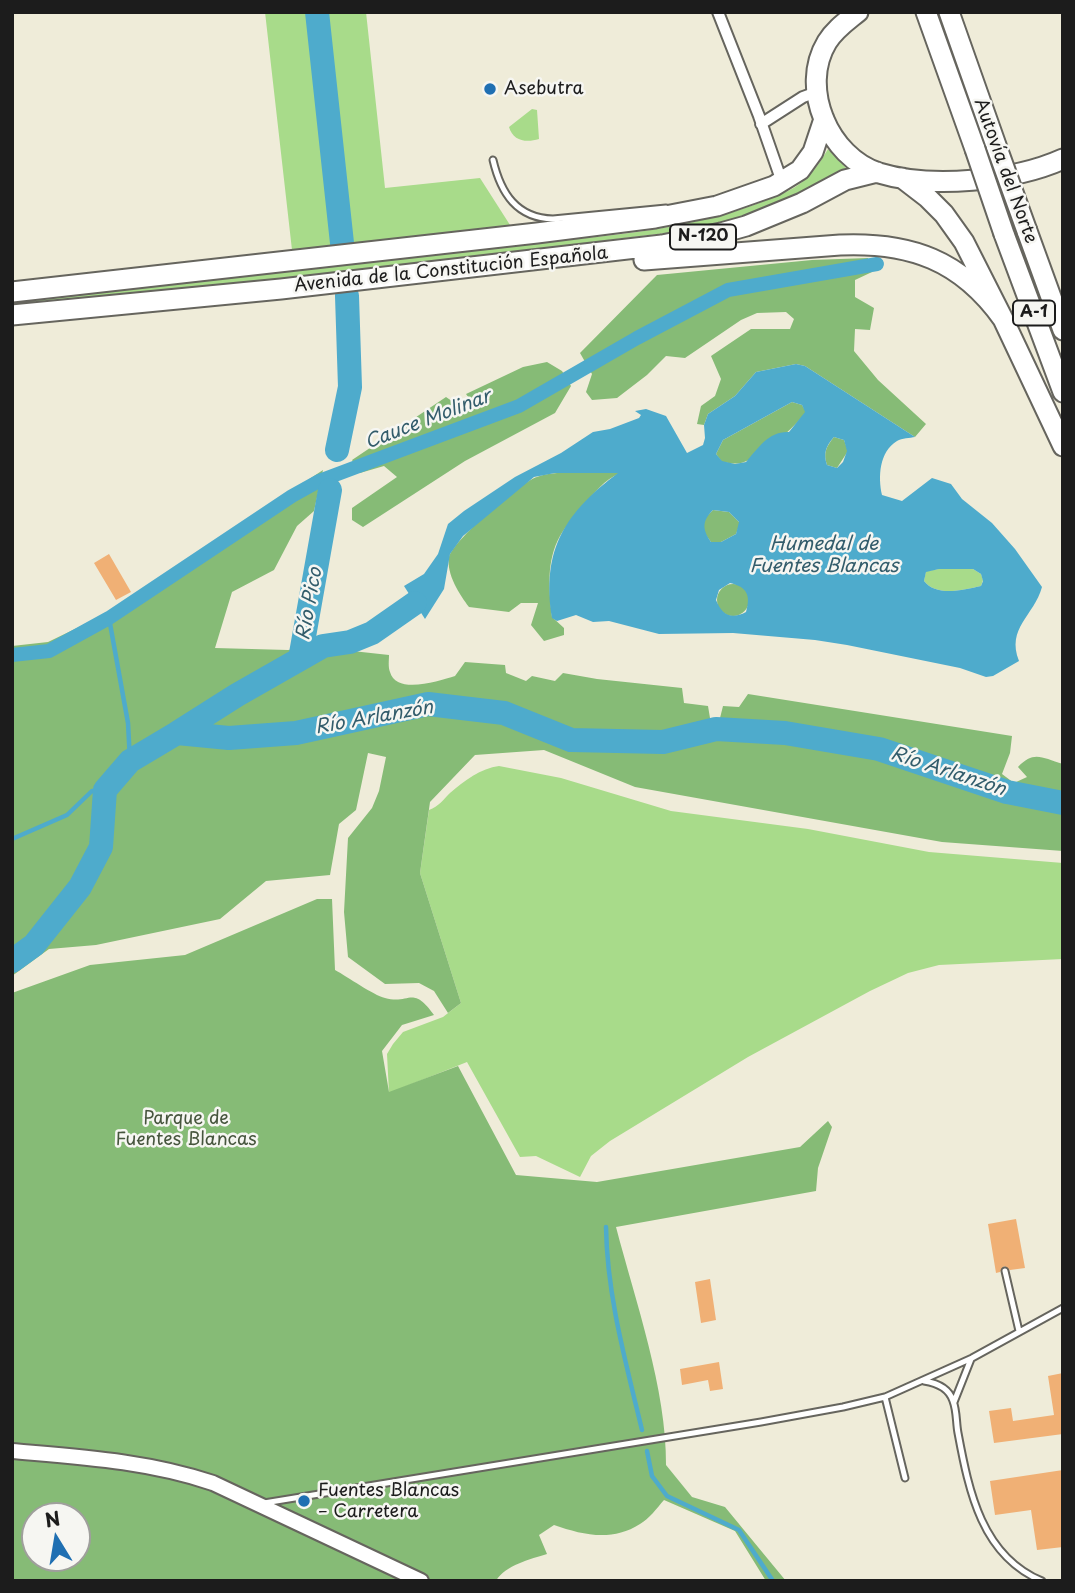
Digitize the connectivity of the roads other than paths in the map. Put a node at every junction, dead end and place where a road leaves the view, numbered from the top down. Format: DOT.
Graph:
graph roads {
  1 [pos="718,12"];
  2 [pos="858,12"];
  3 [pos="949,13"];
  4 [pos="927,16"];
  5 [pos="839,20"];
  6 [pos="817,92"];
  7 [pos="824,119"];
  8 [pos="761,124"];
  9 [pos="1063,159"];
  10 [pos="493,160"];
  11 [pos="877,172"];
  12 [pos="901,177"];
  13 [pos="782,182"];
  14 [pos="693,211"];
  15 [pos="451,270"];
  16 [pos="12,292"];
  17 [pos="12,315"];
  18 [pos="1003,319"];
  19 [pos="1063,330"];
  20 [pos="1063,391"];
  21 [pos="1063,446"];
  22 [pos="1005,1271"];
  23 [pos="1063,1308"];
  24 [pos="1019,1332"];
  25 [pos="972,1358"];
  26 [pos="924,1381"];
  27 [pos="885,1397"];
  28 [pos="954,1402"];
  29 [pos="12,1451"];
  30 [pos="905,1478"];
  31 [pos="257,1504"];
  32 [pos="421,1581"];
  33 [pos="1042,1581"];
  1 -- 8 [label="street"];
  2 -- 5 [label="highway, N-120"];
  3 -- 19 [label="highway, Autovía del Norte / A-1, bridge"];
  4 -- 20 [label="highway, Autovía del Norte / A-1, bridge"];
  5 -- 6 [label="highway, N-120"];
  6 -- 7 [label="highway, N-120"];
  6 -- 8 [label="street"];
  7 -- 11 [label="highway, N-120"];
  7 -- 13 [label="highway, Avenida de la Constitución Española / N-120"];
  8 -- 13 [label="street"];
  9 -- 12 [label="highway, N-120"];
  10 -- 14 [label="lane"];
  11 -- 12 [label="highway, N-120"];
  11 -- 15 [label="highway, Avenida de la Constitución Española / N-120"];
  12 -- 18 [label="highway"];
  13 -- 14 [label="highway, Avenida de la Constitución Española / N-120"];
  14 -- 16 [label="highway, Avenida de la Constitución Española / N-120"];
  15 -- 17 [label="highway, Avenida de la Constitución Española / N-120"];
  15 -- 18 [label="highway"];
  18 -- 21 [label="highway"];
  22 -- 24 [label="lane"];
  23 -- 24 [label="lane"];
  24 -- 25 [label="lane"];
  25 -- 26 [label="lane"];
  25 -- 28 [label="lane"];
  26 -- 27 [label="lane"];
  26 -- 28 [label="lane"];
  27 -- 30 [label="lane"];
  27 -- 31 [label="lane"];
  28 -- 33 [label="lane"];
  29 -- 31 [label="main road"];
  31 -- 32 [label="main road"];
}
